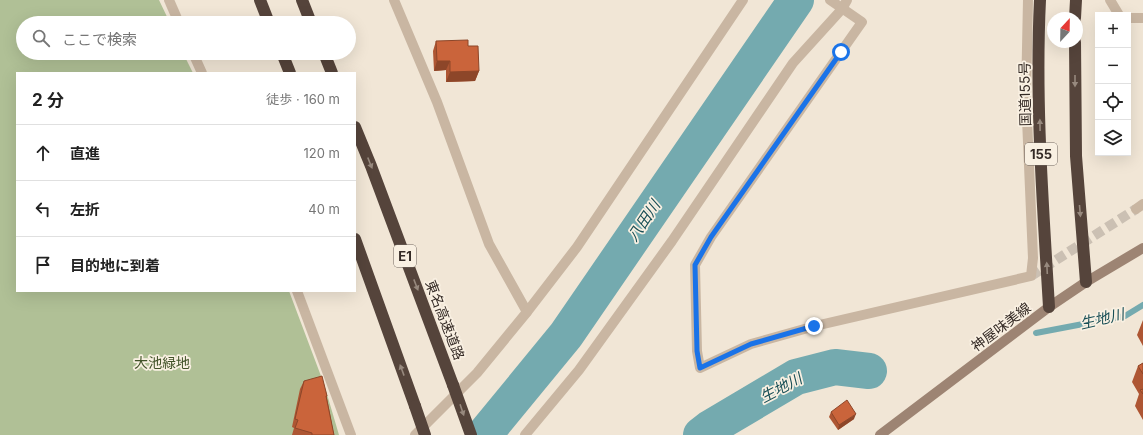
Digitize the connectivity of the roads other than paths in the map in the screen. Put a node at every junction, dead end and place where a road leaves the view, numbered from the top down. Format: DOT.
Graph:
graph roads {
  1 [pos="169,0"];
  2 [pos="260,0"];
  3 [pos="302,0"];
  4 [pos="394,0"];
  5 [pos="743,0"];
  6 [pos="1028,0"];
  7 [pos="1040,0"];
  8 [pos="1076,0"];
  9 [pos="1110,0"];
  10 [pos="838,3"];
  11 [pos="1075,12"];
  12 [pos="1117,12"];
  13 [pos="176,16"];
  14 [pos="267,16"];
  15 [pos="309,16"];
  16 [pos="1131,18"];
  17 [pos="1143,18"];
  18 [pos="1075,48"];
  19 [pos="196,60"];
  20 [pos="285,60"];
  21 [pos="327,60"];
  22 [pos="202,72"];
  23 [pos="290,72"];
  24 [pos="332,72"];
  25 [pos="356,129"];
  26 [pos="356,242"];
  27 [pos="1143,248"];
  28 [pos="1086,282"];
  29 [pos="297,292"];
  30 [pos="1049,307"];
  31 [pos="527,312"];
  32 [pos="351,435"];
  33 [pos="415,435"];
  34 [pos="425,435"];
  35 [pos="471,435"];
  36 [pos="525,435"];
  37 [pos="880,435"];
  1 -- 13 [label="street"];
  2 -- 14 [label="highway"];
  3 -- 15 [label="highway"];
  4 -- 31 [label="street"];
  5 -- 31 [label="street"];
  6 -- 10 [label="street"];
  30 -- 7 [label="highway, 国道155号 / 155, one-way"];
  8 -- 11 [label="highway"];
  9 -- 12 [label="street"];
  10 -- 36 [label="street"];
  16 -- 17 [label="street"];
  18 -- 28 [label="highway, 155, one-way"];
  19 -- 22 [label="street"];
  20 -- 23 [label="highway"];
  21 -- 24 [label="highway"];
  25 -- 35 [label="highway, 東名高速道路 / E1, one-way, bridge"];
  34 -- 26 [label="highway, one-way, bridge"];
  27 -- 28 [label="main road, 神屋味美線"];
  28 -- 30 [label="main road, 神屋味美線"];
  29 -- 32 [label="street"];
  30 -- 37 [label="main road, 神屋味美線"];
  31 -- 33 [label="street"];
}
